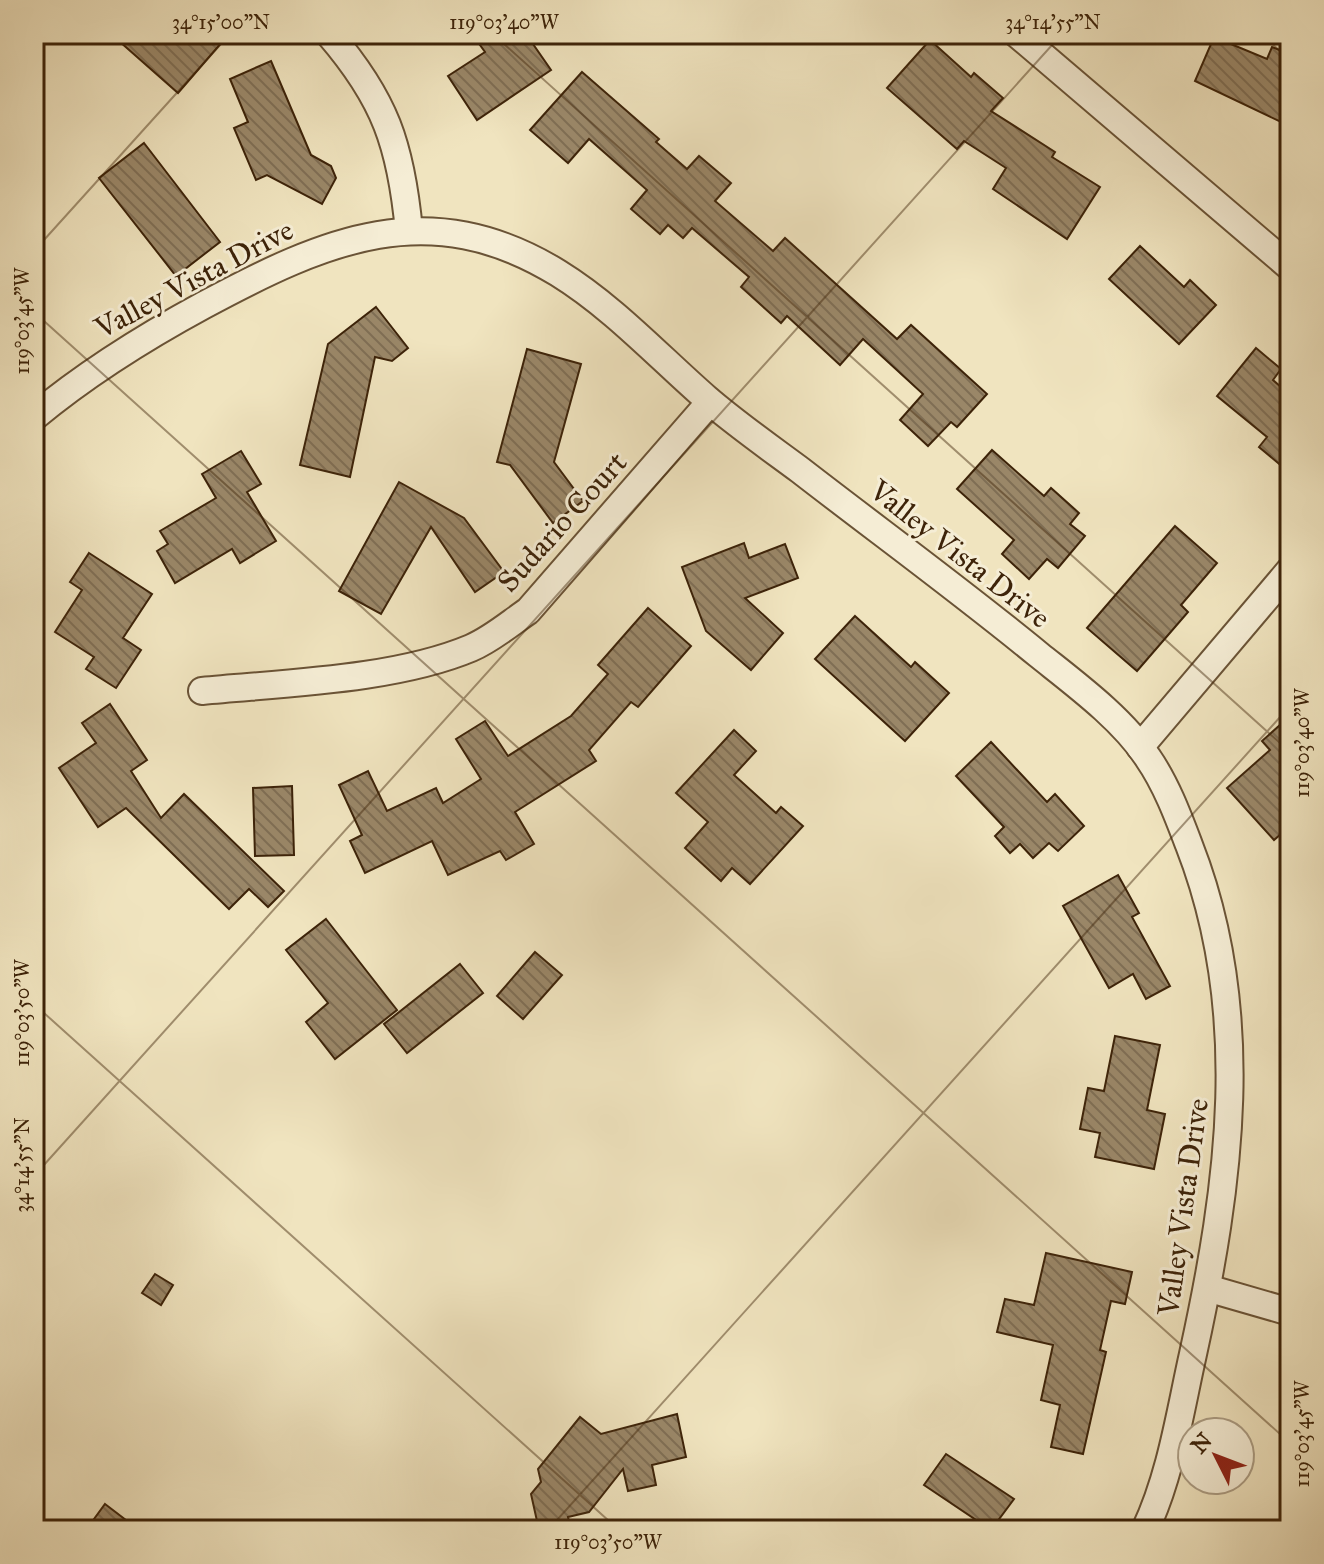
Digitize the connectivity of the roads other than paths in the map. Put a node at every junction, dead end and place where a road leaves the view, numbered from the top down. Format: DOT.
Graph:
graph roads {
  1 [pos="329,34"];
  2 [pos="1017,34"];
  3 [pos="409,231"];
  4 [pos="1290,267"];
  5 [pos="710,402"];
  6 [pos="34,417"];
  7 [pos="1290,570"];
  8 [pos="202,691"];
  9 [pos="1140,747"];
  10 [pos="1207,1288"];
  11 [pos="1290,1312"];
  12 [pos="1145,1530"];
  1 -- 3 [label="street"];
  2 -- 4 [label="street"];
  3 -- 5 [label="street, Valley Vista Drive"];
  3 -- 6 [label="street, Valley Vista Drive"];
  5 -- 8 [label="street, Sudario Court"];
  5 -- 9 [label="street, Valley Vista Drive"];
  7 -- 9 [label="street"];
  9 -- 10 [label="street, Valley Vista Drive"];
  10 -- 11 [label="street"];
  10 -- 12 [label="street, Valley Vista Drive"];
}
